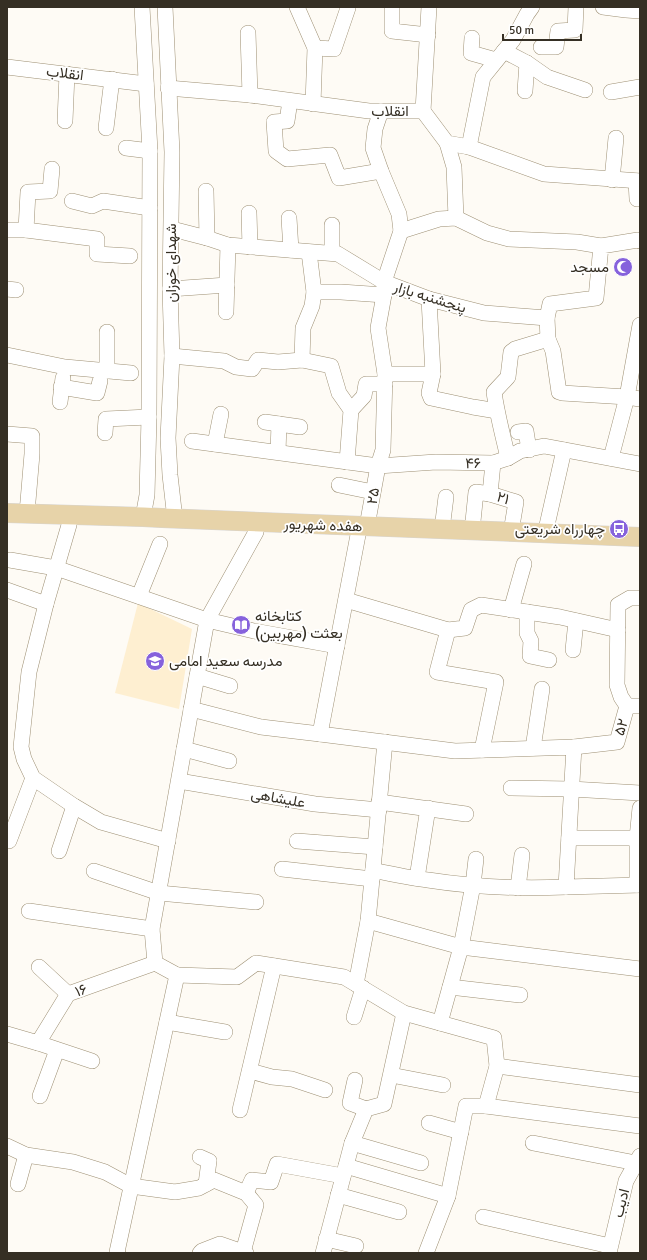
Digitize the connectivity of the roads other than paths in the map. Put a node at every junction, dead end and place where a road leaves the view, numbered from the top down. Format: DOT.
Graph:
graph roads {
  1 [pos="142,7"];
  2 [pos="166,7"];
  3 [pos="297,7"];
  4 [pos="392,7"];
  5 [pos="429,7"];
  6 [pos="532,7"];
  7 [pos="576,7"];
  8 [pos="604,7"];
  9 [pos="348,8"];
  10 [pos="640,11"];
  11 [pos="248,32"];
  12 [pos="428,35"];
  13 [pos="472,38"];
  14 [pos="541,47"];
  15 [pos="315,48"];
  16 [pos="500,55"];
  17 [pos="527,63"];
  18 [pos="7,66"];
  19 [pos="67,74"];
  20 [pos="112,79"];
  21 [pos="146,84"];
  22 [pos="640,87"];
  23 [pos="168,88"];
  24 [pos="525,90"];
  25 [pos="585,90"];
  26 [pos="611,92"];
  27 [pos="250,95"];
  28 [pos="290,100"];
  29 [pos="313,104"];
  30 [pos="381,111"];
  31 [pos="423,111"];
  32 [pos="65,121"];
  33 [pos="106,128"];
  34 [pos="616,138"];
  35 [pos="447,143"];
  36 [pos="469,147"];
  37 [pos="126,148"];
  38 [pos="150,150"];
  39 [pos="52,169"];
  40 [pos="381,171"];
  41 [pos="612,180"];
  42 [pos="638,181"];
  43 [pos="206,191"];
  44 [pos="640,199"];
  45 [pos="72,202"];
  46 [pos="150,208"];
  47 [pos="249,212"];
  48 [pos="289,218"];
  49 [pos="456,218"];
  50 [pos="332,225"];
  51 [pos="172,229"];
  52 [pos="7,230"];
  53 [pos="26,230"];
  54 [pos="401,231"];
  55 [pos="207,238"];
  56 [pos="640,241"];
  57 [pos="228,245"];
  58 [pos="250,246"];
  59 [pos="601,246"];
  60 [pos="291,250"];
  61 [pos="310,252"];
  62 [pos="332,253"];
  63 [pos="130,256"];
  64 [pos="227,285"];
  65 [pos="384,288"];
  66 [pos="170,289"];
  67 [pos="314,292"];
  68 [pos="429,298"];
  69 [pos="226,312"];
  70 [pos="547,318"];
  71 [pos="639,331"];
  72 [pos="107,332"];
  73 [pos="548,339"];
  74 [pos="7,355"];
  75 [pos="172,356"];
  76 [pos="302,360"];
  77 [pos="64,367"];
  78 [pos="131,373"];
  79 [pos="433,374"];
  80 [pos="103,376"];
  81 [pos="385,379"];
  82 [pos="61,387"];
  83 [pos="634,398"];
  84 [pos="60,402"];
  85 [pos="351,410"];
  86 [pos="497,411"];
  87 [pos="221,414"];
  88 [pos="149,416"];
  89 [pos="300,427"];
  90 [pos="518,432"];
  91 [pos="105,433"];
  92 [pos="7,434"];
  93 [pos="192,441"];
  94 [pos="215,444"];
  95 [pos="529,450"];
  96 [pos="564,450"];
  97 [pos="278,452"];
  98 [pos="508,458"];
  99 [pos="611,458"];
  100 [pos="347,462"];
  101 [pos="493,463"];
  102 [pos="640,464"];
  103 [pos="378,466"];
  104 [pos="148,474"];
  105 [pos="170,475"];
  106 [pos="339,486"];
  107 [pos="373,492"];
  108 [pos="490,494"];
  109 [pos="446,497"];
  110 [pos="7,513"];
  111 [pos="27,514"];
  112 [pos="143,516"];
  113 [pos="175,518"];
  114 [pos="7,523"];
  115 [pos="69,525"];
  116 [pos="442,529"];
  117 [pos="362,531"];
  118 [pos="472,531"];
  119 [pos="256,532"];
  120 [pos="511,532"];
  121 [pos="545,534"];
  122 [pos="640,537"];
  123 [pos="160,544"];
  124 [pos="640,546"];
  125 [pos="10,560"];
  126 [pos="524,564"];
  127 [pos="56,568"];
  128 [pos="7,590"];
  129 [pos="139,596"];
  130 [pos="640,598"];
  131 [pos="346,600"];
  132 [pos="46,604"];
  133 [pos="511,610"];
  134 [pos="528,612"];
  135 [pos="207,620"];
  136 [pos="576,621"];
  137 [pos="448,630"];
  138 [pos="618,630"];
  139 [pos="337,646"];
  140 [pos="573,650"];
  141 [pos="549,660"];
  142 [pos="197,676"];
  143 [pos="230,686"];
  144 [pos="542,689"];
  145 [pos="634,706"];
  146 [pos="191,709"];
  147 [pos="320,734"];
  148 [pos="385,742"];
  149 [pos="14,746"];
  150 [pos="574,747"];
  151 [pos="184,748"];
  152 [pos="533,748"];
  153 [pos="482,750"];
  154 [pos="228,761"];
  155 [pos="33,778"];
  156 [pos="178,781"];
  157 [pos="511,788"];
  158 [pos="571,789"];
  159 [pos="640,793"];
  160 [pos="74,806"];
  161 [pos="379,806"];
  162 [pos="428,808"];
  163 [pos="640,808"];
  164 [pos="466,814"];
  165 [pos="569,838"];
  166 [pos="637,838"];
  167 [pos="9,841"];
  168 [pos="168,841"];
  169 [pos="297,841"];
  170 [pos="375,847"];
  171 [pos="59,851"];
  172 [pos="522,855"];
  173 [pos="476,859"];
  174 [pos="282,869"];
  175 [pos="94,871"];
  176 [pos="373,875"];
  177 [pos="417,878"];
  178 [pos="473,885"];
  179 [pos="638,885"];
  180 [pos="566,887"];
  181 [pos="518,888"];
  182 [pos="159,893"];
  183 [pos="256,902"];
  184 [pos="29,911"];
  185 [pos="368,921"];
  186 [pos="152,929"];
  187 [pos="461,947"];
  188 [pos="155,963"];
  189 [pos="274,966"];
  190 [pos="39,967"];
  191 [pos="640,970"];
  192 [pos="177,974"];
  193 [pos="359,986"];
  194 [pos="450,986"];
  195 [pos="68,994"];
  196 [pos="520,995"];
  197 [pos="404,1013"];
  198 [pos="354,1017"];
  199 [pos="167,1022"];
  200 [pos="440,1023"];
  201 [pos="225,1032"];
  202 [pos="7,1034"];
  203 [pos="38,1043"];
  204 [pos="57,1050"];
  205 [pos="92,1062"];
  206 [pos="497,1066"];
  207 [pos="250,1071"];
  208 [pos="391,1076"];
  209 [pos="355,1080"];
  210 [pos="443,1085"];
  211 [pos="640,1085"];
  212 [pos="325,1090"];
  213 [pos="40,1096"];
  214 [pos="486,1106"];
  215 [pos="240,1110"];
  216 [pos="366,1110"];
  217 [pos="430,1123"];
  218 [pos="640,1126"];
  219 [pos="461,1132"];
  220 [pos="352,1143"];
  221 [pos="533,1143"];
  222 [pos="7,1146"];
  223 [pos="26,1155"];
  224 [pos="200,1157"];
  225 [pos="638,1160"];
  226 [pos="421,1162"];
  227 [pos="344,1171"];
  228 [pos="18,1184"];
  229 [pos="206,1184"];
  230 [pos="131,1186"];
  231 [pos="246,1193"];
  232 [pos="338,1195"];
  233 [pos="448,1196"];
  234 [pos="399,1212"];
  235 [pos="483,1217"];
  236 [pos="324,1246"];
  237 [pos="356,1246"];
  238 [pos="610,1250"];
  239 [pos="244,1252"];
  240 [pos="117,1253"];
  241 [pos="200,1253"];
  242 [pos="426,1253"];
  1 -- 21 [label="street, شهدای خوزان"];
  2 -- 23 [label="street, شهدای خوزان"];
  3 -- 15 [label="street"];
  4 -- 12 [label="street"];
  5 -- 12 [label="street"];
  6 -- 16 [label="street"];
  7 -- 14 [label="street"];
  8 -- 10 [label="street"];
  9 -- 15 [label="street"];
  11 -- 27 [label="street"];
  12 -- 31 [label="street"];
  13 -- 16 [label="street"];
  15 -- 29 [label="street"];
  16 -- 17 [label="street"];
  16 -- 36 [label="street"];
  17 -- 24 [label="street"];
  17 -- 25 [label="street"];
  18 -- 19 [label="street, انقلاب"];
  19 -- 20 [label="street, انقلاب"];
  19 -- 32 [label="street"];
  20 -- 21 [label="street, انقلاب"];
  20 -- 33 [label="street"];
  21 -- 38 [label="street, شهدای خوزان"];
  22 -- 26 [label="street"];
  23 -- 27 [label="street, انقلاب"];
  23 -- 51 [label="street, شهدای خوزان"];
  27 -- 28 [label="street, انقلاب"];
  28 -- 29 [label="street, انقلاب"];
  28 -- 40 [label="street"];
  29 -- 30 [label="street, انقلاب"];
  30 -- 31 [label="street, انقلاب"];
  30 -- 40 [label="street"];
  31 -- 35 [label="street, انقلاب"];
  34 -- 41 [label="street"];
  35 -- 36 [label="street"];
  35 -- 49 [label="street"];
  36 -- 41 [label="street"];
  37 -- 38 [label="street"];
  38 -- 46 [label="street, شهدای خوزان"];
  39 -- 53 [label="street"];
  40 -- 54 [label="street"];
  41 -- 42 [label="street"];
  42 -- 44 [label="street"];
  43 -- 55 [label="street"];
  45 -- 46 [label="street"];
  46 -- 88 [label="street, شهدای خوزان"];
  47 -- 58 [label="street"];
  48 -- 60 [label="street"];
  49 -- 54 [label="street"];
  49 -- 59 [label="street"];
  50 -- 62 [label="street"];
  51 -- 55 [label="street, پنجشنبه بازار"];
  51 -- 66 [label="street, شهدای خوزان"];
  52 -- 53 [label="street"];
  53 -- 63 [label="street"];
  54 -- 65 [label="street, ۲۵"];
  55 -- 57 [label="street, پنجشنبه بازار"];
  56 -- 59 [label="street"];
  57 -- 58 [label="street, پنجشنبه بازار"];
  57 -- 64 [label="street"];
  58 -- 60 [label="street, پنجشنبه بازار"];
  59 -- 70 [label="street"];
  60 -- 61 [label="street, پنجشنبه بازار"];
  61 -- 62 [label="street, پنجشنبه بازار"];
  61 -- 67 [label="street"];
  62 -- 65 [label="street, پنجشنبه بازار"];
  64 -- 66 [label="street"];
  64 -- 69 [label="street"];
  65 -- 67 [label="street"];
  65 -- 68 [label="street, پنجشنبه بازار"];
  65 -- 81 [label="street, ۲۵"];
  66 -- 75 [label="street, شهدای خوزان"];
  67 -- 76 [label="street"];
  68 -- 70 [label="street, پنجشنبه بازار"];
  68 -- 79 [label="street"];
  70 -- 73 [label="street"];
  71 -- 83 [label="street"];
  72 -- 80 [label="street"];
  73 -- 83 [label="street"];
  73 -- 86 [label="street"];
  74 -- 77 [label="street"];
  75 -- 76 [label="street"];
  75 -- 105 [label="street, شهدای خوزان"];
  76 -- 85 [label="street"];
  77 -- 80 [label="street"];
  77 -- 82 [label="street"];
  78 -- 80 [label="street"];
  79 -- 81 [label="street"];
  79 -- 86 [label="street"];
  80 -- 82 [label="street"];
  81 -- 85 [label="street"];
  81 -- 103 [label="street, ۲۵"];
  82 -- 84 [label="street"];
  83 -- 99 [label="street"];
  85 -- 100 [label="street"];
  86 -- 98 [label="street"];
  87 -- 94 [label="street"];
  88 -- 91 [label="street"];
  88 -- 104 [label="street, شهدای خوزان"];
  89 -- 97 [label="street"];
  90 -- 95 [label="street"];
  92 -- 111 [label="street"];
  93 -- 94 [label="street, ۴۶"];
  94 -- 97 [label="street, ۴۶"];
  95 -- 96 [label="street, ۴۶"];
  95 -- 98 [label="street, ۴۶"];
  96 -- 99 [label="street, ۴۶"];
  96 -- 121 [label="street"];
  97 -- 100 [label="street, ۴۶"];
  98 -- 101 [label="street, ۴۶"];
  99 -- 102 [label="street"];
  100 -- 103 [label="street, ۴۶"];
  101 -- 103 [label="street, ۴۶"];
  101 -- 108 [label="street, ۲۱"];
  103 -- 107 [label="street, ۲۵"];
  104 -- 105 [label="street"];
  104 -- 112 [label="street, شهدای خوزان"];
  105 -- 113 [label="street, شهدای خوزان"];
  106 -- 107 [label="street"];
  107 -- 117 [label="street, ۲۵"];
  108 -- 118 [label="street"];
  108 -- 120 [label="street, ۲۱"];
  109 -- 116 [label="street"];
  110 -- 111 [label="main road, هفده شهریور"];
  111 -- 112 [label="main road, هفده شهریور"];
  112 -- 113 [label="main road, هفده شهریور"];
  113 -- 117 [label="main road, هفده شهریور"];
  114 -- 115 [label="main road, هفده شهریور"];
  115 -- 119 [label="main road, هفده شهریور"];
  115 -- 127 [label="street"];
  116 -- 117 [label="main road, هفده شهریور"];
  116 -- 118 [label="main road, هفده شهریور"];
  117 -- 119 [label="main road, هفده شهریور"];
  117 -- 124 [label="main road, هفده شهریور"];
  117 -- 131 [label="street, ۲۵"];
  118 -- 120 [label="main road, هفده شهریور"];
  119 -- 135 [label="street"];
  120 -- 121 [label="main road, هفده شهریور"];
  121 -- 122 [label="main road, هفده شهریور"];
  123 -- 129 [label="street"];
  125 -- 127 [label="street"];
  126 -- 133 [label="street"];
  127 -- 129 [label="street"];
  127 -- 132 [label="street"];
  128 -- 132 [label="street"];
  129 -- 135 [label="street"];
  130 -- 138 [label="street"];
  131 -- 137 [label="street"];
  131 -- 139 [label="street, ۲۵"];
  132 -- 149 [label="street"];
  133 -- 134 [label="street"];
  133 -- 137 [label="street"];
  134 -- 136 [label="street"];
  134 -- 141 [label="street"];
  135 -- 139 [label="street"];
  135 -- 142 [label="street"];
  136 -- 138 [label="street"];
  136 -- 140 [label="street"];
  137 -- 153 [label="street"];
  138 -- 145 [label="street"];
  139 -- 147 [label="street, ۲۵"];
  142 -- 143 [label="street"];
  142 -- 146 [label="street"];
  144 -- 152 [label="street"];
  145 -- 150 [label="street, ۵۲"];
  146 -- 147 [label="street"];
  146 -- 151 [label="street"];
  147 -- 148 [label="street"];
  148 -- 153 [label="street"];
  148 -- 161 [label="street"];
  149 -- 155 [label="street"];
  150 -- 152 [label="street"];
  150 -- 158 [label="street"];
  151 -- 154 [label="street"];
  151 -- 156 [label="street"];
  152 -- 153 [label="street"];
  155 -- 160 [label="street"];
  155 -- 167 [label="street"];
  156 -- 161 [label="street, علیشاهی"];
  156 -- 168 [label="street"];
  157 -- 158 [label="street"];
  158 -- 159 [label="street"];
  158 -- 165 [label="street"];
  160 -- 168 [label="street"];
  160 -- 171 [label="street"];
  161 -- 162 [label="street, علیشاهی"];
  161 -- 170 [label="street"];
  162 -- 164 [label="street, علیشاهی"];
  162 -- 177 [label="street"];
  163 -- 166 [label="street"];
  165 -- 166 [label="street"];
  165 -- 180 [label="street"];
  166 -- 179 [label="street"];
  168 -- 182 [label="street"];
  169 -- 170 [label="street"];
  170 -- 176 [label="street"];
  172 -- 181 [label="street"];
  173 -- 178 [label="street"];
  174 -- 176 [label="street"];
  175 -- 182 [label="street"];
  176 -- 177 [label="street"];
  176 -- 185 [label="street"];
  177 -- 178 [label="street"];
  178 -- 181 [label="street"];
  178 -- 187 [label="street"];
  179 -- 180 [label="street"];
  180 -- 181 [label="street"];
  182 -- 183 [label="street"];
  182 -- 186 [label="street"];
  184 -- 186 [label="street"];
  185 -- 187 [label="street"];
  185 -- 193 [label="street"];
  186 -- 188 [label="street"];
  187 -- 191 [label="street"];
  187 -- 194 [label="street"];
  188 -- 192 [label="street"];
  188 -- 195 [label="street, ۱۶"];
  189 -- 192 [label="street"];
  189 -- 193 [label="street"];
  189 -- 207 [label="street"];
  190 -- 195 [label="street"];
  192 -- 199 [label="street"];
  193 -- 197 [label="street"];
  193 -- 198 [label="street"];
  194 -- 196 [label="street"];
  194 -- 200 [label="street"];
  195 -- 203 [label="street, ۱۶"];
  197 -- 200 [label="street"];
  197 -- 208 [label="street"];
  199 -- 201 [label="street"];
  199 -- 230 [label="street"];
  200 -- 206 [label="street"];
  202 -- 203 [label="street"];
  203 -- 204 [label="street"];
  204 -- 205 [label="street"];
  204 -- 213 [label="street"];
  206 -- 211 [label="street"];
  206 -- 214 [label="street"];
  207 -- 212 [label="street"];
  207 -- 215 [label="street"];
  208 -- 210 [label="street"];
  208 -- 216 [label="street"];
  209 -- 216 [label="street"];
  214 -- 218 [label="street"];
  214 -- 219 [label="street"];
  216 -- 220 [label="street"];
  217 -- 219 [label="street"];
  219 -- 233 [label="street"];
  220 -- 226 [label="street"];
  220 -- 227 [label="street"];
  221 -- 225 [label="street"];
  222 -- 223 [label="street"];
  223 -- 228 [label="street"];
  223 -- 230 [label="street"];
  224 -- 229 [label="street"];
  225 -- 238 [label="street, ادیب"];
  227 -- 231 [label="street"];
  227 -- 232 [label="street"];
  227 -- 233 [label="street"];
  229 -- 230 [label="street"];
  229 -- 231 [label="street"];
  230 -- 240 [label="street"];
  231 -- 239 [label="street"];
  232 -- 234 [label="street"];
  232 -- 236 [label="street"];
  233 -- 242 [label="street"];
  235 -- 238 [label="street"];
  236 -- 237 [label="street"];
  239 -- 241 [label="street"];
}
